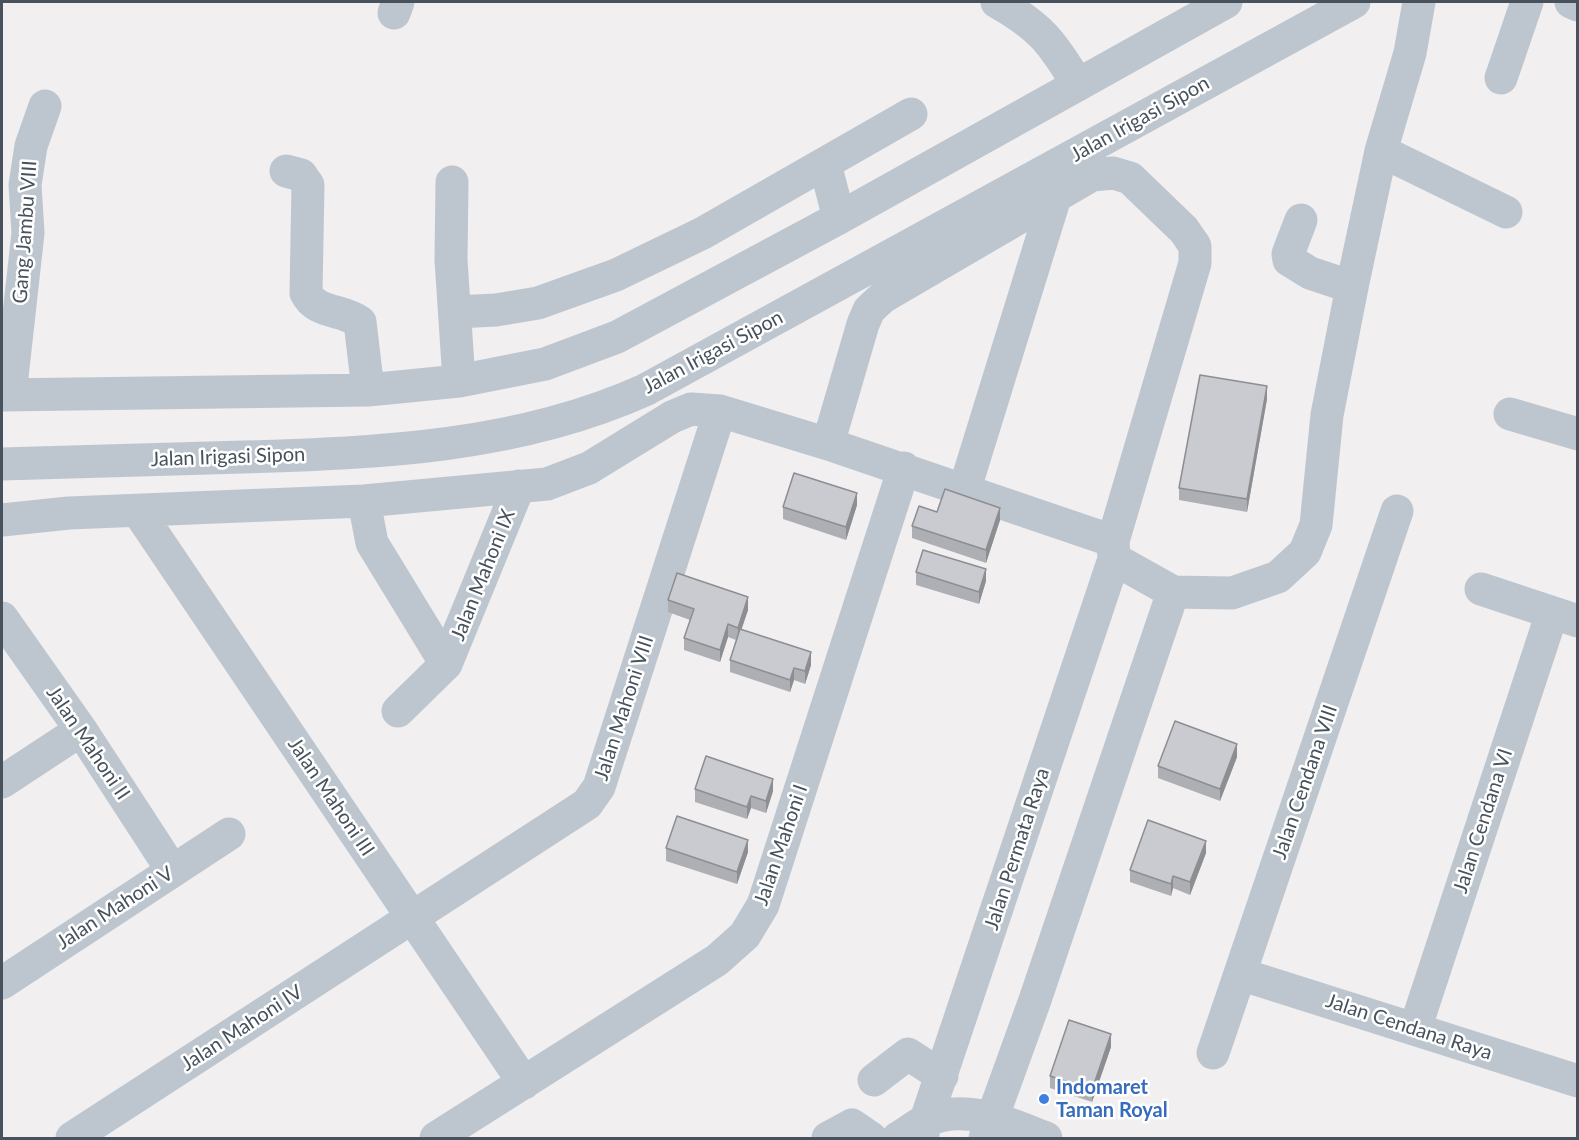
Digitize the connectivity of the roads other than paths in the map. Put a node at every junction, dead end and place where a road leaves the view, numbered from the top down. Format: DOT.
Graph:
graph roads {
  1 [pos="997,2"];
  2 [pos="1226,2"];
  3 [pos="1354,2"];
  4 [pos="1419,2"];
  5 [pos="1527,2"];
  6 [pos="1571,2"];
  7 [pos="1578,5"];
  8 [pos="1501,78"];
  9 [pos="1078,85"];
  10 [pos="45,106"];
  11 [pos="911,114"];
  12 [pos="1381,152"];
  13 [pos="825,164"];
  14 [pos="285,171"];
  15 [pos="452,182"];
  16 [pos="1055,197"];
  17 [pos="1506,212"];
  18 [pos="839,218"];
  19 [pos="1301,220"];
  20 [pos="1352,287"];
  21 [pos="456,312"];
  22 [pos="459,381"];
  23 [pos="368,390"];
  24 [pos="6,395"];
  25 [pos="720,411"];
  26 [pos="1510,414"];
  27 [pos="1578,434"];
  28 [pos="828,444"];
  29 [pos="2,464"];
  30 [pos="904,468"];
  31 [pos="519,486"];
  32 [pos="964,488"];
  33 [pos="364,501"];
  34 [pos="138,511"];
  35 [pos="1397,511"];
  36 [pos="2,520"];
  37 [pos="1114,550"];
  38 [pos="1481,589"];
  39 [pos="1173,592"];
  40 [pos="1564,617"];
  41 [pos="2,618"];
  42 [pos="447,664"];
  43 [pos="398,711"];
  44 [pos="81,730"];
  45 [pos="2,782"];
  46 [pos="229,834"];
  47 [pos="172,870"];
  48 [pos="412,918"];
  49 [pos="1240,974"];
  50 [pos="2,982"];
  51 [pos="1415,1029"];
  52 [pos="1213,1053"];
  53 [pos="942,1076"];
  54 [pos="1577,1078"];
  55 [pos="874,1080"];
  56 [pos="524,1083"];
  57 [pos="989,1128"];
  58 [pos="924,1129"];
  59 [pos="72,1138"];
  60 [pos="436,1138"];
  61 [pos="828,1138"];
  62 [pos="871,1138"];
  63 [pos="898,1138"];
  64 [pos="1046,1138"];
  1 -- 9 [label="street"];
  2 -- 9 [label="street"];
  3 -- 29 [label="street, Jalan Irigasi Sipon"];
  4 -- 12 [label="street"];
  5 -- 8 [label="street"];
  6 -- 7 [label="street"];
  9 -- 18 [label="street"];
  10 -- 24 [label="street, Gang Jambu VIII"];
  11 -- 13 [label="street"];
  12 -- 17 [label="street"];
  12 -- 20 [label="street"];
  13 -- 18 [label="street"];
  13 -- 21 [label="street"];
  14 -- 23 [label="street"];
  15 -- 21 [label="street"];
  16 -- 28 [label="street, Jalan Permata Raya"];
  16 -- 32 [label="street"];
  16 -- 37 [label="street, Jalan Permata Raya"];
  18 -- 22 [label="street"];
  19 -- 20 [label="street"];
  20 -- 39 [label="street"];
  21 -- 22 [label="street"];
  22 -- 23 [label="street"];
  23 -- 24 [label="street"];
  25 -- 28 [label="street"];
  25 -- 31 [label="street"];
  25 -- 48 [label="street, Jalan Mahoni VIII"];
  26 -- 27 [label="street"];
  28 -- 30 [label="street"];
  30 -- 32 [label="street"];
  30 -- 56 [label="street, Jalan Mahoni I"];
  31 -- 33 [label="street"];
  31 -- 42 [label="street, Jalan Mahoni IX"];
  32 -- 37 [label="street"];
  33 -- 34 [label="street"];
  33 -- 42 [label="street, Jalan Mahoni IX"];
  34 -- 36 [label="street"];
  34 -- 48 [label="street, Jalan Mahoni III"];
  35 -- 49 [label="street, Jalan Cendana VIII"];
  37 -- 39 [label="street"];
  37 -- 53 [label="street, Jalan Permata Raya"];
  38 -- 40 [label="street"];
  39 -- 57 [label="street"];
  40 -- 51 [label="street, Jalan Cendana VI"];
  41 -- 44 [label="street, Jalan Mahoni II"];
  42 -- 43 [label="street, Jalan Mahoni IX"];
  44 -- 45 [label="street"];
  44 -- 47 [label="street, Jalan Mahoni II"];
  46 -- 47 [label="street, Jalan Mahoni V"];
  47 -- 50 [label="street, Jalan Mahoni V"];
  48 -- 56 [label="street, Jalan Mahoni III"];
  48 -- 59 [label="street, Jalan Mahoni IV"];
  49 -- 51 [label="street, Jalan Cendana Raya"];
  49 -- 52 [label="street, Jalan Cendana VIII"];
  51 -- 54 [label="street, Jalan Cendana Raya"];
  53 -- 55 [label="street"];
  53 -- 58 [label="street, Jalan Permata Raya"];
  56 -- 60 [label="street, Jalan Mahoni I"];
  57 -- 58 [label="street"];
  57 -- 64 [label="street"];
  58 -- 63 [label="street"];
  61 -- 62 [label="street"];
}
